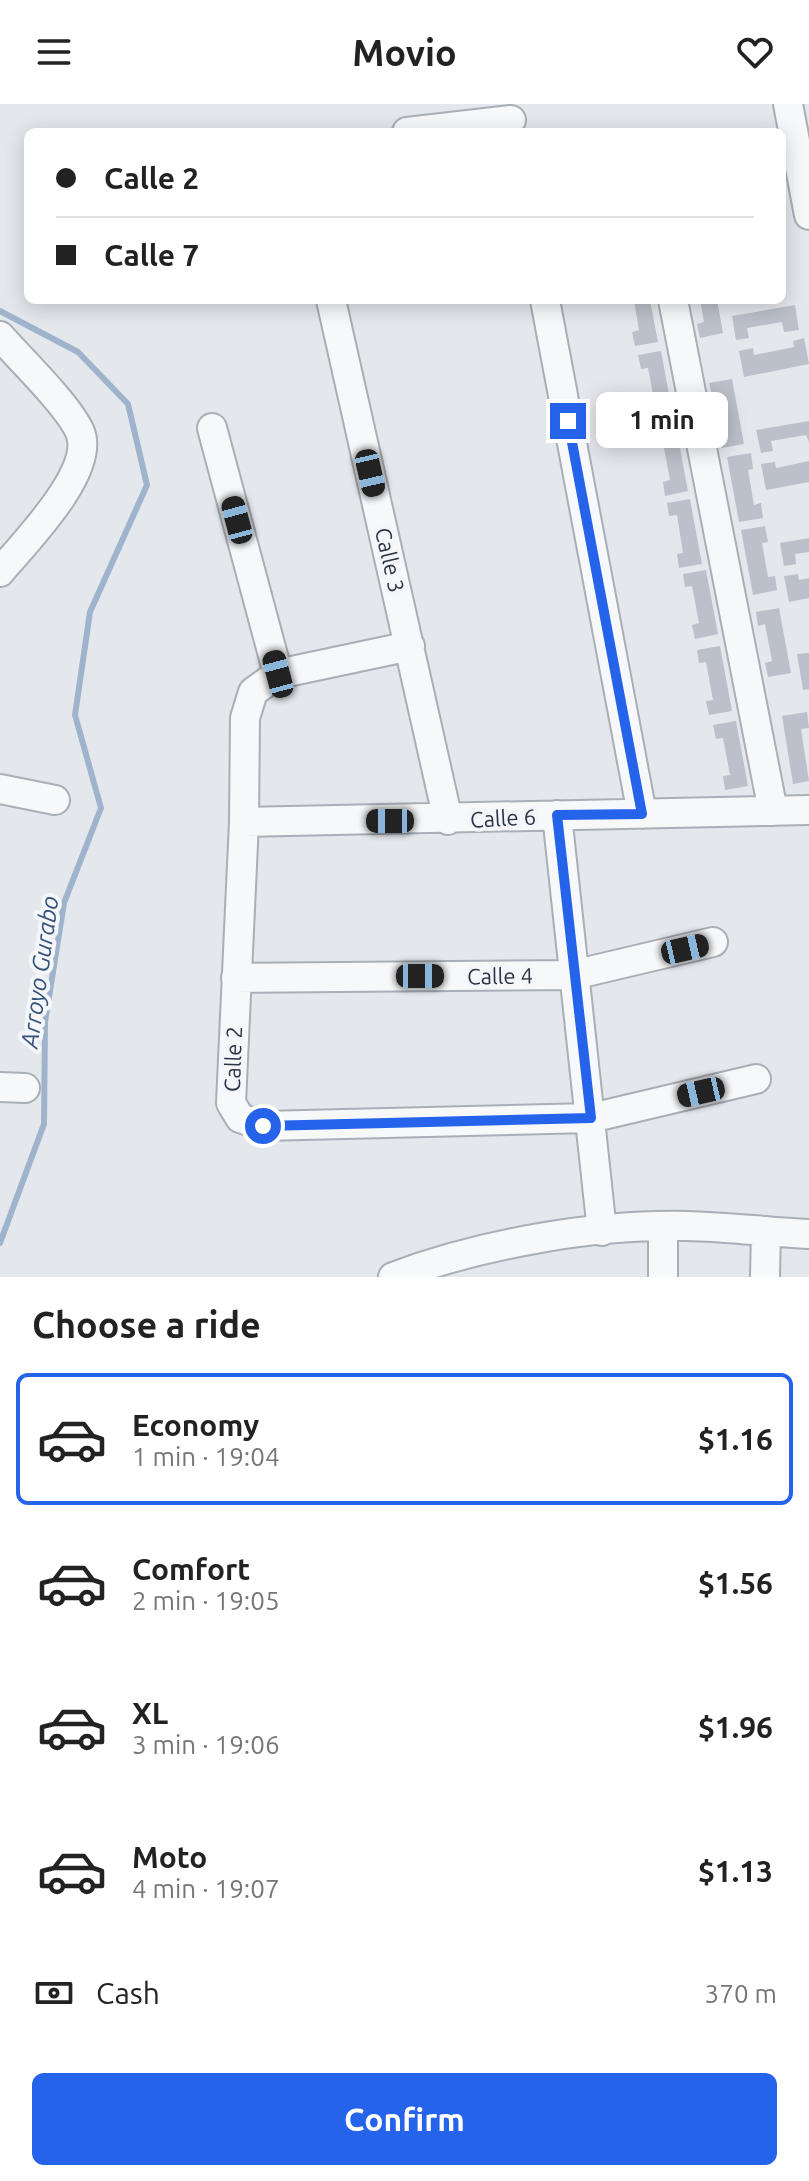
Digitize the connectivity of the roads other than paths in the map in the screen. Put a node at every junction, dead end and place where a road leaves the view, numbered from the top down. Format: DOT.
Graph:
graph roads {
  1 [pos="788,104"];
  2 [pos="511,119"];
  3 [pos="439,128"];
  4 [pos="802,144"];
  5 [pos="809,215"];
  6 [pos="332,304"];
  7 [pos="546,304"];
  8 [pos="674,304"];
  9 [pos="0,336"];
  10 [pos="212,428"];
  11 [pos="0,572"];
  12 [pos="410,646"];
  13 [pos="278,674"];
  14 [pos="0,789"];
  15 [pos="55,800"];
  16 [pos="809,810"];
  17 [pos="773,811"];
  18 [pos="642,814"];
  19 [pos="557,815"];
  20 [pos="448,820"];
  21 [pos="244,822"];
  22 [pos="713,942"];
  23 [pos="573,975"];
  24 [pos="236,978"];
  25 [pos="756,1079"];
  26 [pos="591,1118"];
  27 [pos="663,1228"];
  28 [pos="602,1231"];
  29 [pos="766,1231"];
  30 [pos="809,1234"];
  31 [pos="431,1271"];
  32 [pos="393,1277"];
  33 [pos="663,1277"];
  34 [pos="765,1277"];
  1 -- 4 [label="street"];
  2 -- 3 [label="street"];
  4 -- 5 [label="street"];
  6 -- 12 [label="street, Calle 3"];
  7 -- 18 [label="street"];
  8 -- 17 [label="street"];
  9 -- 11 [label="street"];
  10 -- 13 [label="street"];
  12 -- 13 [label="street"];
  12 -- 20 [label="street, Calle 3"];
  13 -- 21 [label="street, Calle 2"];
  14 -- 15 [label="street"];
  16 -- 17 [label="street, Calle 6"];
  17 -- 18 [label="street, Calle 6"];
  18 -- 19 [label="street, Calle 6"];
  19 -- 20 [label="street, Calle 6"];
  19 -- 23 [label="street"];
  20 -- 21 [label="street, Calle 6"];
  21 -- 24 [label="street, Calle 2"];
  22 -- 23 [label="street, Calle 4"];
  23 -- 24 [label="street, Calle 4"];
  23 -- 26 [label="street"];
  24 -- 26 [label="street, Calle 2"];
  25 -- 26 [label="street, Calle 2"];
  26 -- 28 [label="street"];
  27 -- 28 [label="street"];
  27 -- 29 [label="street"];
  27 -- 33 [label="street"];
  28 -- 31 [label="street"];
  29 -- 30 [label="street"];
  29 -- 34 [label="street"];
  31 -- 32 [label="street"];
}
